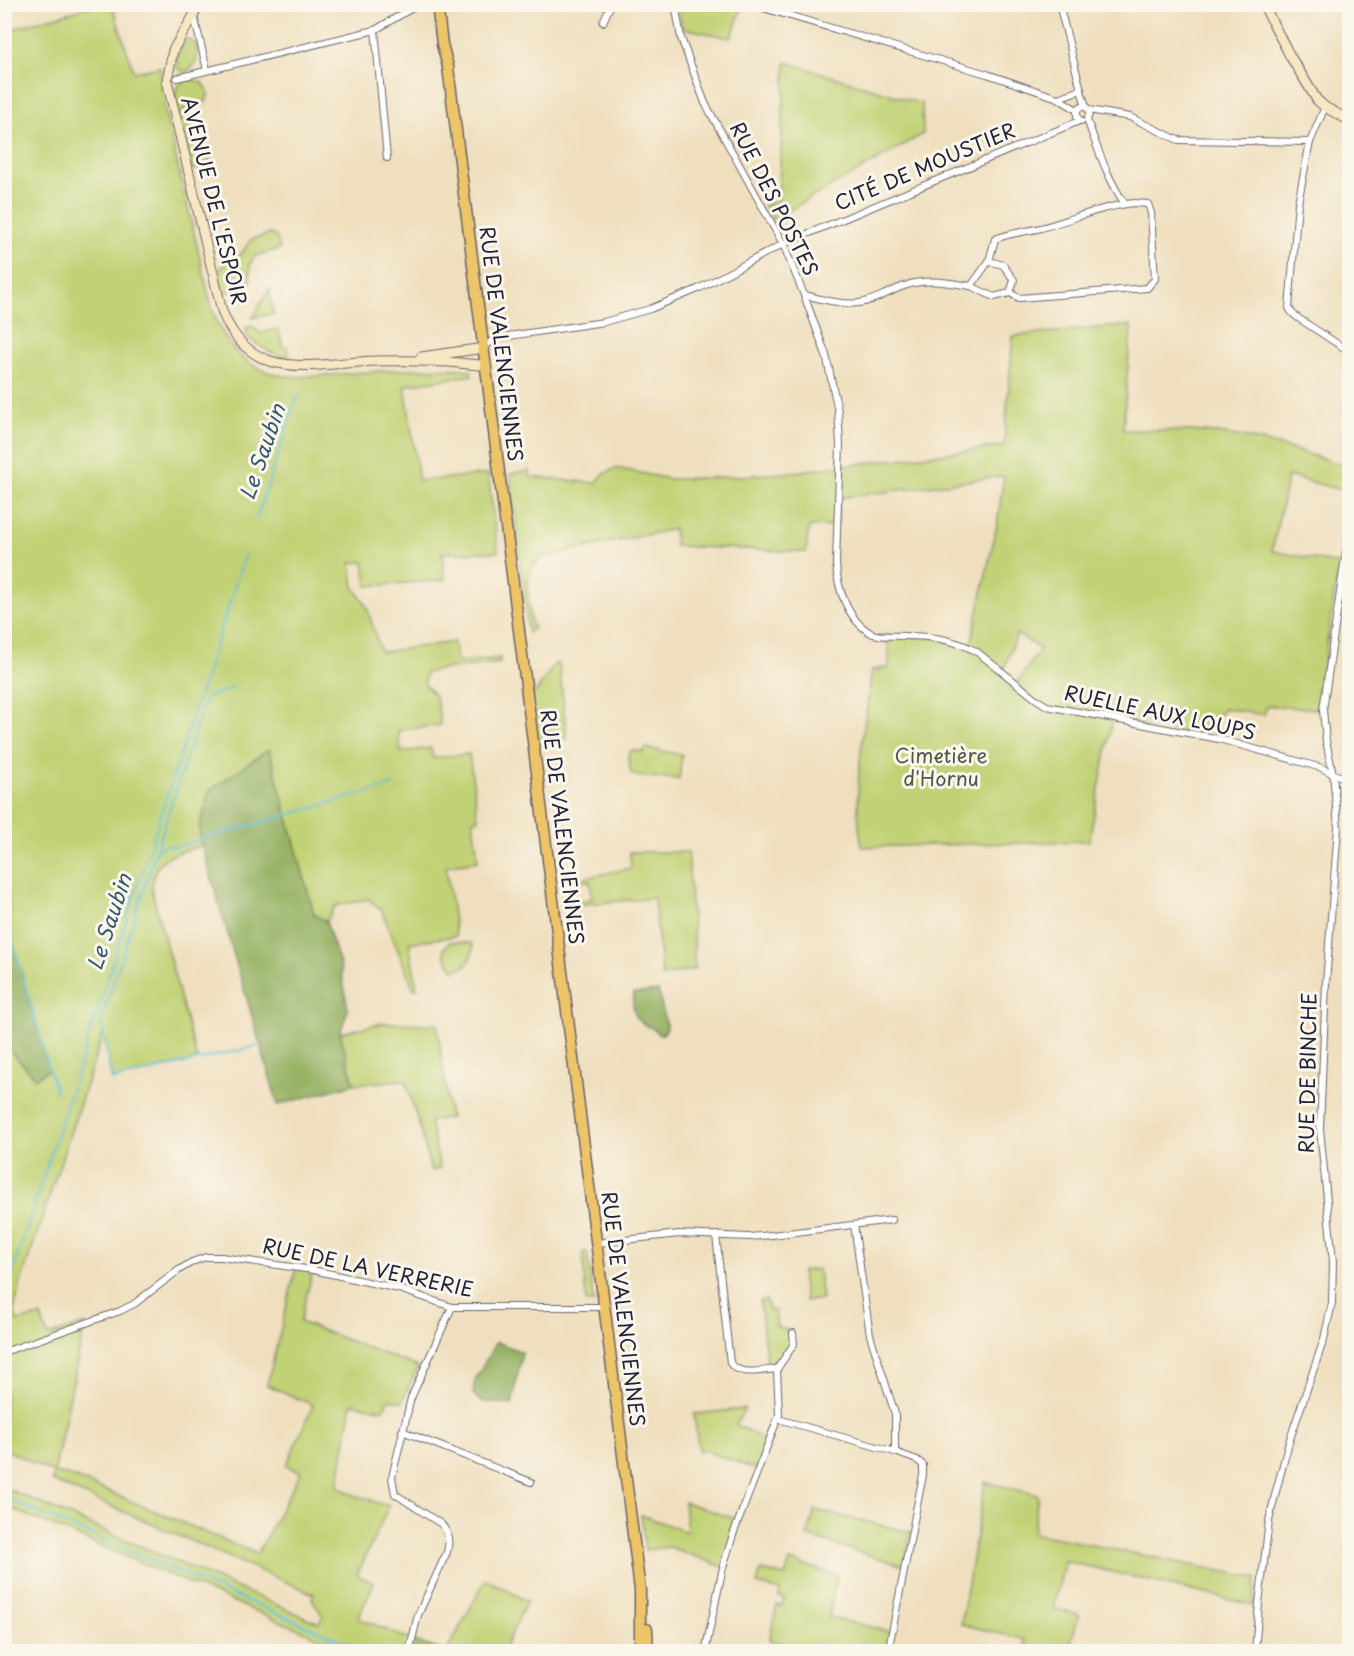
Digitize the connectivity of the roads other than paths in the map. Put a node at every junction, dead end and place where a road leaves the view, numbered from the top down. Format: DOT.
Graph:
graph roads {
  1 [pos="197,4"];
  2 [pos="419,4"];
  3 [pos="440,4"];
  4 [pos="611,4"];
  5 [pos="675,4"];
  6 [pos="750,4"];
  7 [pos="1059,4"];
  8 [pos="1263,4"];
  9 [pos="194,15"];
  10 [pos="603,22"];
  11 [pos="375,30"];
  12 [pos="448,67"];
  13 [pos="207,70"];
  14 [pos="177,78"];
  15 [pos="1081,90"];
  16 [pos="1058,98"];
  17 [pos="1324,107"];
  18 [pos="1088,109"];
  19 [pos="1077,110"];
  20 [pos="1087,120"];
  21 [pos="1077,121"];
  22 [pos="1350,121"];
  23 [pos="1310,142"];
  24 [pos="387,158"];
  25 [pos="1114,189"];
  26 [pos="1125,204"];
  27 [pos="1107,209"];
  28 [pos="783,244"];
  29 [pos="989,261"];
  30 [pos="971,286"];
  31 [pos="1010,292"];
  32 [pos="804,295"];
  33 [pos="484,348"];
  34 [pos="1350,352"];
  35 [pos="408,361"];
  36 [pos="486,364"];
  37 [pos="839,483"];
  38 [pos="1350,523"];
  39 [pos="1333,774"];
  40 [pos="1350,778"];
  41 [pos="892,1220"];
  42 [pos="854,1225"];
  43 [pos="716,1235"];
  44 [pos="597,1243"];
  45 [pos="453,1307"];
  46 [pos="605,1307"];
  47 [pos="793,1334"];
  48 [pos="4,1352"];
  49 [pos="777,1369"];
  50 [pos="778,1419"];
  51 [pos="402,1431"];
  52 [pos="895,1452"];
  53 [pos="531,1482"];
  54 [pos="640,1590"];
  55 [pos="409,1652"];
  56 [pos="640,1652"];
  57 [pos="648,1652"];
  58 [pos="705,1652"];
  59 [pos="888,1652"];
  60 [pos="1255,1652"];
  1 -- 9 [label="street, AVENUE DE L'ESPOIR"];
  2 -- 11 [label="street"];
  3 -- 12 [label="main road, RUE DE VALENCIENNES"];
  3 -- 12 [label="main road, RUE DE VALENCIENNES"];
  4 -- 10 [label="street"];
  5 -- 28 [label="street, RUE DES POSTES"];
  6 -- 16 [label="street"];
  7 -- 15 [label="street"];
  8 -- 17 [label="street"];
  9 -- 13 [label="street"];
  9 -- 35 [label="street, AVENUE DE L'ESPOIR"];
  11 -- 13 [label="street"];
  11 -- 24 [label="street"];
  12 -- 33 [label="main road, RUE DE VALENCIENNES"];
  13 -- 14 [label="street"];
  15 -- 16 [label="street"];
  15 -- 18 [label="street"];
  16 -- 19 [label="street"];
  17 -- 22 [label="street"];
  17 -- 23 [label="street"];
  18 -- 19 [label="street"];
  18 -- 20 [label="street"];
  18 -- 23 [label="street"];
  19 -- 21 [label="street"];
  20 -- 21 [label="street"];
  20 -- 25 [label="street"];
  21 -- 28 [label="street, CITÉ DE MOUSTIER"];
  23 -- 34 [label="street"];
  25 -- 26 [label="street"];
  25 -- 27 [label="street"];
  26 -- 27 [label="street"];
  26 -- 31 [label="street"];
  27 -- 29 [label="street"];
  28 -- 32 [label="street, RUE DES POSTES"];
  28 -- 33 [label="street, CITÉ DE MOUSTIER"];
  29 -- 30 [label="street"];
  29 -- 31 [label="street"];
  30 -- 31 [label="street"];
  30 -- 32 [label="street"];
  32 -- 37 [label="street, RUE DES POSTES"];
  33 -- 35 [label="street"];
  33 -- 36 [label="main road, RUE DE VALENCIENNES"];
  35 -- 36 [label="street"];
  36 -- 44 [label="main road, RUE DE VALENCIENNES"];
  37 -- 39 [label="street, RUELLE AUX LOUPS"];
  38 -- 39 [label="street, RUE DE BINCHE"];
  39 -- 40 [label="street, RUELLE AUX LOUPS"];
  39 -- 60 [label="street, RUE DE BINCHE"];
  41 -- 42 [label="street"];
  42 -- 43 [label="street"];
  42 -- 52 [label="street"];
  43 -- 44 [label="street"];
  43 -- 49 [label="street"];
  44 -- 46 [label="main road, RUE DE VALENCIENNES"];
  45 -- 46 [label="street, RUE DE LA VERRERIE"];
  45 -- 48 [label="street, RUE DE LA VERRERIE"];
  45 -- 51 [label="street"];
  46 -- 54 [label="main road, RUE DE VALENCIENNES"];
  47 -- 49 [label="street"];
  49 -- 50 [label="street"];
  50 -- 52 [label="street"];
  50 -- 58 [label="street"];
  51 -- 53 [label="street"];
  51 -- 55 [label="street"];
  52 -- 59 [label="street"];
  54 -- 56 [label="main road, RUE DE VALENCIENNES"];
  54 -- 57 [label="main road, RUE DE VALENCIENNES"];
}
